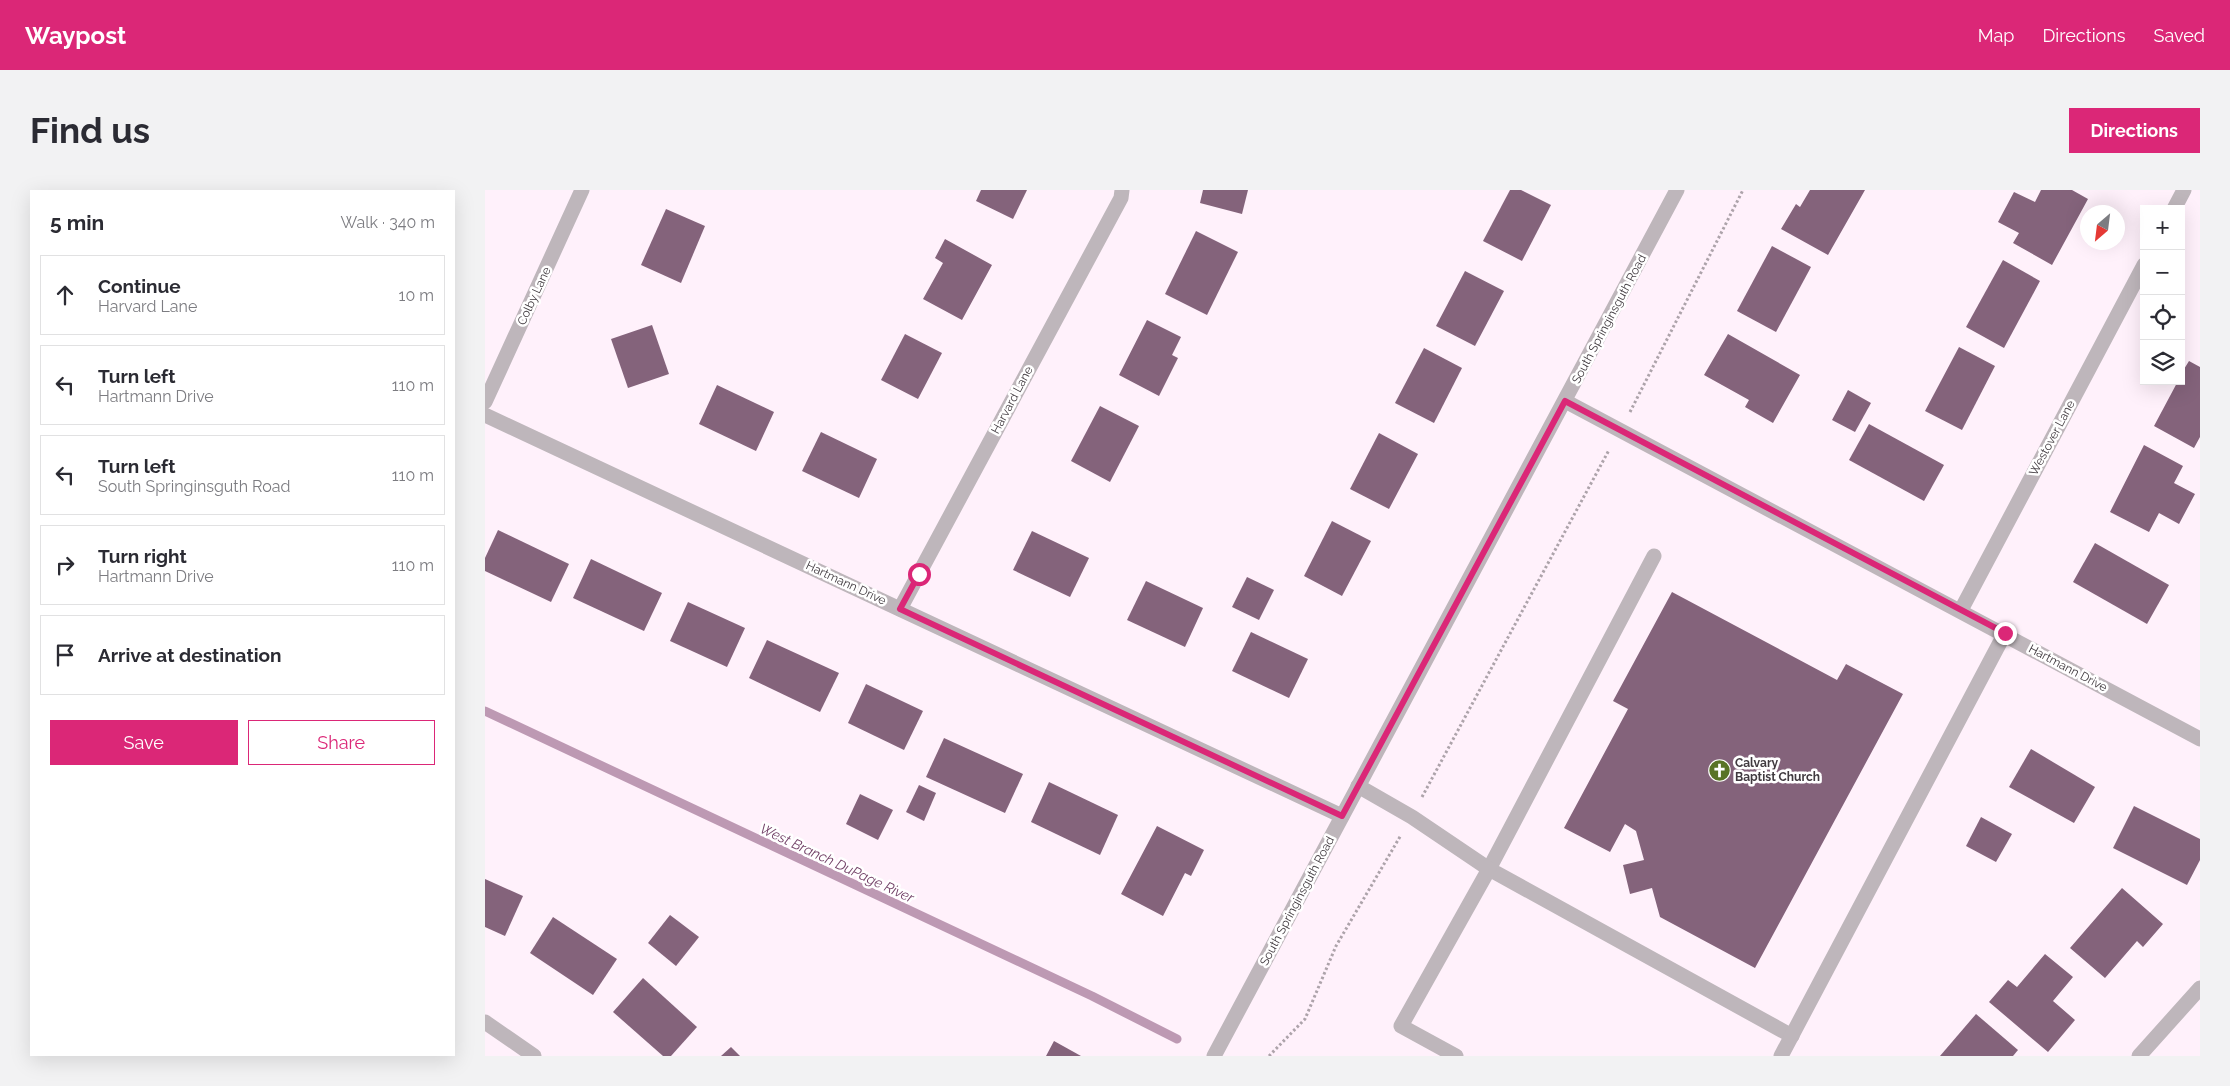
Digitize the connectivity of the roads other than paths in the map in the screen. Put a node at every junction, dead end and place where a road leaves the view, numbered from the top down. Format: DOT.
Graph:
graph roads {
  1 [pos="581,190"];
  2 [pos="1122,190"];
  3 [pos="1677,190"];
  4 [pos="2184,190"];
  5 [pos="2176,205"];
  6 [pos="2140,274"];
  7 [pos="1565,401"];
  8 [pos="485,402"];
  9 [pos="485,415"];
  10 [pos="1654,556"];
  11 [pos="900,609"];
  12 [pos="1961,610"];
  13 [pos="2005,633"];
  14 [pos="2200,739"];
  15 [pos="1359,786"];
  16 [pos="1342,816"];
  17 [pos="1489,868"];
  18 [pos="2200,988"];
  19 [pos="485,1022"];
  20 [pos="1792,1036"];
  21 [pos="534,1056"];
  22 [pos="1214,1056"];
  23 [pos="1456,1056"];
  24 [pos="1781,1056"];
  25 [pos="2139,1056"];
  1 -- 8 [label="street, Colby Lane"];
  2 -- 11 [label="street, Harvard Lane"];
  3 -- 7 [label="street, South Springinsguth Road"];
  4 -- 5 [label="street"];
  6 -- 12 [label="street, Westover Lane"];
  7 -- 12 [label="street, Hartmann Drive"];
  7 -- 15 [label="street, South Springinsguth Road"];
  9 -- 11 [label="street, Hartmann Drive"];
  10 -- 17 [label="street"];
  11 -- 16 [label="street, Hartmann Drive"];
  12 -- 13 [label="street, Hartmann Drive"];
  13 -- 14 [label="street, Hartmann Drive"];
  13 -- 20 [label="street"];
  15 -- 16 [label="street, South Springinsguth Road"];
  15 -- 17 [label="street"];
  16 -- 22 [label="street, South Springinsguth Road"];
  17 -- 20 [label="street"];
  17 -- 23 [label="street"];
  18 -- 25 [label="street"];
  19 -- 21 [label="street"];
  20 -- 24 [label="street"];
}
